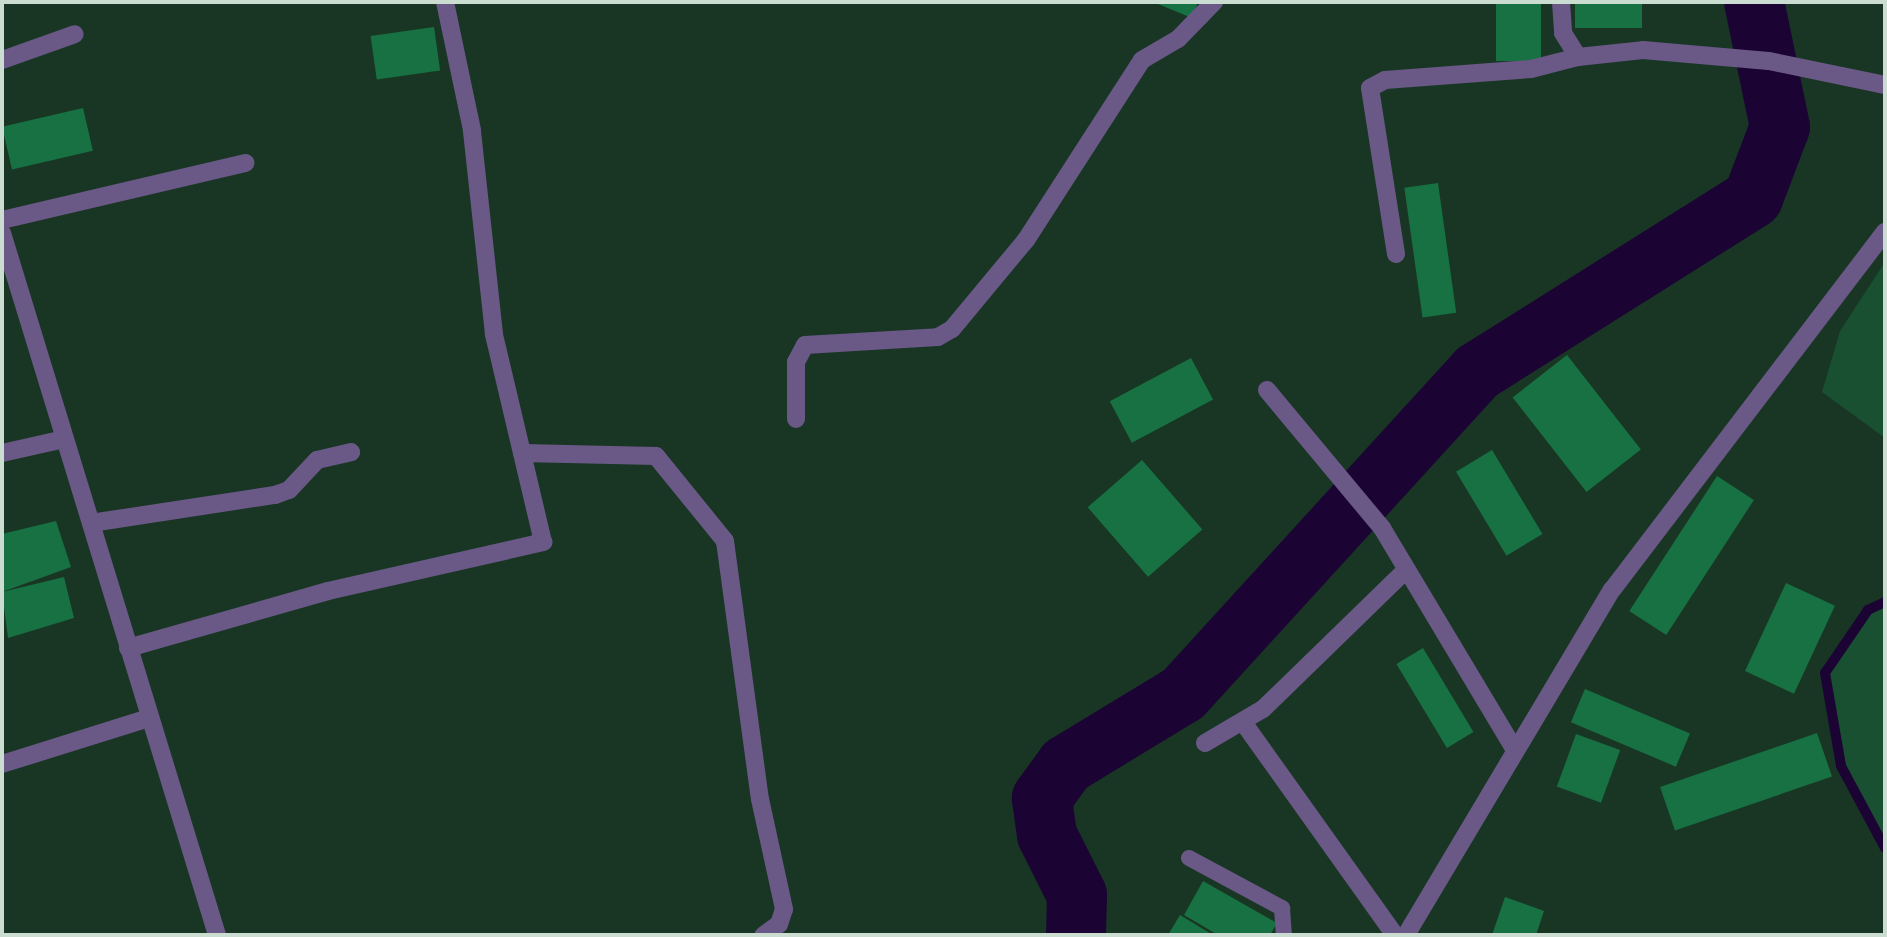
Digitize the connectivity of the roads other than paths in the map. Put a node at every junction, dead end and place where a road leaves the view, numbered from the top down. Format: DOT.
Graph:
graph roads {
  1 [pos="445,2"];
  2 [pos="1214,2"];
  3 [pos="1561,2"];
  4 [pos="75,34"];
  5 [pos="1578,57"];
  6 [pos="2,60"];
  7 [pos="1885,85"];
  8 [pos="245,163"];
  9 [pos="2,220"];
  10 [pos="1885,232"];
  11 [pos="2,233"];
  12 [pos="1396,254"];
  13 [pos="1267,390"];
  14 [pos="796,419"];
  15 [pos="64,439"];
  16 [pos="351,452"];
  17 [pos="2,453"];
  18 [pos="522,453"];
  19 [pos="91,523"];
  20 [pos="1404,572"];
  21 [pos="128,648"];
  22 [pos="146,719"];
  23 [pos="1245,725"];
  24 [pos="1205,743"];
  25 [pos="1515,750"];
  26 [pos="2,764"];
  27 [pos="1189,859"];
  28 [pos="217,935"];
  29 [pos="764,935"];
  30 [pos="1284,935"];
  31 [pos="1395,935"];
  32 [pos="1406,935"];
  1 -- 18 [label="street"];
  2 -- 14 [label="street"];
  3 -- 5 [label="street"];
  4 -- 6 [label="street"];
  5 -- 7 [label="street"];
  5 -- 12 [label="street"];
  8 -- 9 [label="street"];
  10 -- 25 [label="street"];
  11 -- 15 [label="street"];
  13 -- 20 [label="street"];
  15 -- 17 [label="street"];
  15 -- 19 [label="street"];
  16 -- 19 [label="street"];
  18 -- 21 [label="street"];
  18 -- 29 [label="street"];
  19 -- 21 [label="street"];
  20 -- 23 [label="street"];
  20 -- 25 [label="street"];
  21 -- 22 [label="street"];
  22 -- 26 [label="street"];
  22 -- 28 [label="street"];
  23 -- 24 [label="street"];
  23 -- 31 [label="street"];
  25 -- 32 [label="street"];
  27 -- 30 [label="lane"];
}
